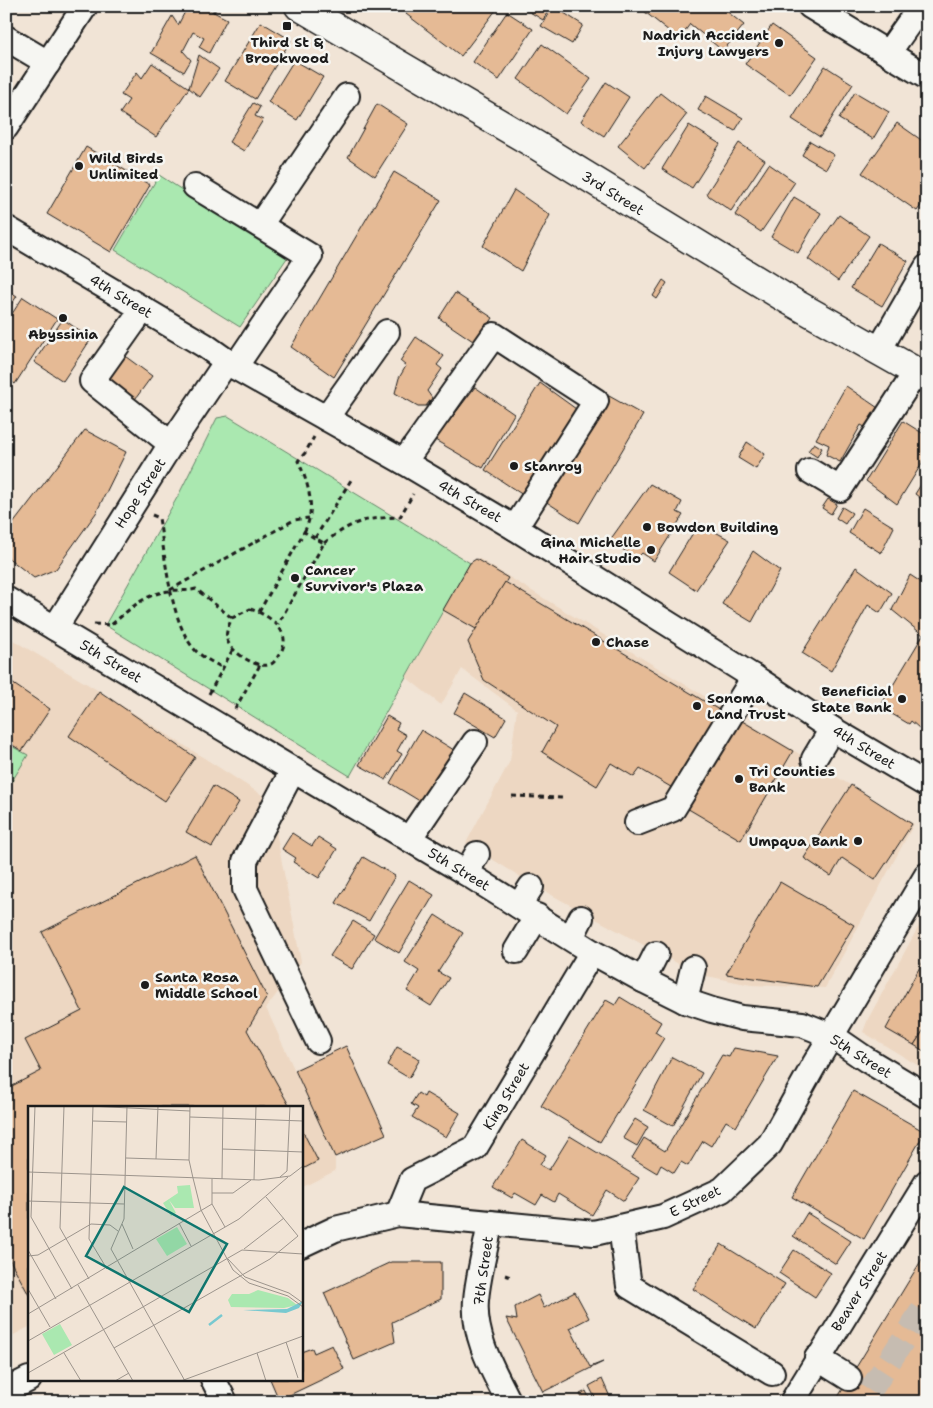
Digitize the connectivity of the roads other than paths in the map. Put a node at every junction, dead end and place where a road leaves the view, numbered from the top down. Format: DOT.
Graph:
graph roads {
  1 [pos="85,6"];
  2 [pos="299,6"];
  3 [pos="810,6"];
  4 [pos="904,6"];
  5 [pos="921,6"];
  6 [pos="6,38"];
  7 [pos="881,49"];
  8 [pos="48,63"];
  9 [pos="927,77"];
  10 [pos="347,96"];
  11 [pos="6,127"];
  12 [pos="195,186"];
  13 [pos="260,225"];
  14 [pos="6,228"];
  15 [pos="927,267"];
  16 [pos="143,309"];
  17 [pos="387,332"];
  18 [pos="879,350"];
  19 [pos="231,364"];
  20 [pos="924,376"];
  21 [pos="326,418"];
  22 [pos="171,444"];
  23 [pos="414,468"];
  24 [pos="810,471"];
  25 [pos="516,528"];
  26 [pos="6,599"];
  27 [pos="55,628"];
  28 [pos="754,677"];
  29 [pos="832,729"];
  30 [pos="475,742"];
  31 [pos="814,759"];
  32 [pos="293,770"];
  33 [pos="927,785"];
  34 [pos="637,823"];
  35 [pos="409,839"];
  36 [pos="927,875"];
  37 [pos="529,903"];
  38 [pos="516,951"];
  39 [pos="592,952"];
  40 [pos="656,954"];
  41 [pos="693,968"];
  42 [pos="643,980"];
  43 [pos="685,1001"];
  44 [pos="832,1036"];
  45 [pos="318,1041"];
  46 [pos="927,1096"];
  47 [pos="927,1182"];
  48 [pos="398,1214"];
  49 [pos="490,1223"];
  50 [pos="621,1227"];
  51 [pos="302,1245"];
  52 [pos="817,1358"];
  53 [pos="772,1373"];
  54 [pos="849,1378"];
  55 [pos="28,1380"];
  56 [pos="214,1380"];
  57 [pos="6,1391"];
  58 [pos="225,1402"];
  59 [pos="509,1402"];
  60 [pos="792,1402"];
  1 -- 8 [label="street"];
  2 -- 18 [label="main road, 3rd Street"];
  3 -- 7 [label="street"];
  4 -- 7 [label="street"];
  5 -- 7 [label="street"];
  6 -- 8 [label="street"];
  7 -- 9 [label="street"];
  8 -- 11 [label="street"];
  10 -- 13 [label="street"];
  12 -- 13 [label="street"];
  13 -- 19 [label="street, Hope Street"];
  14 -- 16 [label="street, 4th Street"];
  15 -- 18 [label="street"];
  16 -- 19 [label="street, 4th Street"];
  16 -- 22 [label="street"];
  17 -- 21 [label="street"];
  18 -- 20 [label="main road, 3rd Street"];
  19 -- 21 [label="street, 4th Street"];
  19 -- 22 [label="street, Hope Street"];
  20 -- 24 [label="street"];
  21 -- 23 [label="street, 4th Street"];
  22 -- 27 [label="street, Hope Street"];
  23 -- 25 [label="street, 4th Street"];
  23 -- 25 [label="street"];
  25 -- 28 [label="street, 4th Street"];
  26 -- 27 [label="street, 5th Street"];
  27 -- 32 [label="street, 5th Street"];
  28 -- 29 [label="street, 4th Street"];
  28 -- 34 [label="street"];
  29 -- 31 [label="street"];
  29 -- 33 [label="street, 4th Street"];
  30 -- 35 [label="street"];
  32 -- 35 [label="street, 5th Street"];
  32 -- 45 [label="street"];
  35 -- 37 [label="street, 5th Street"];
  36 -- 44 [label="street, E Street"];
  37 -- 38 [label="street"];
  37 -- 39 [label="street, 5th Street"];
  39 -- 42 [label="street, 5th Street"];
  39 -- 48 [label="street, King Street"];
  40 -- 42 [label="street"];
  41 -- 43 [label="street"];
  42 -- 43 [label="street, 5th Street"];
  43 -- 44 [label="street, 5th Street"];
  44 -- 46 [label="street, 5th Street"];
  44 -- 50 [label="street, E Street"];
  47 -- 52 [label="street, Beaver Street"];
  48 -- 49 [label="street, E Street"];
  48 -- 51 [label="street, E Street"];
  49 -- 50 [label="street, E Street"];
  49 -- 59 [label="street, 7th Street"];
  50 -- 53 [label="street"];
  52 -- 54 [label="street"];
  52 -- 60 [label="street, Beaver Street"];
  55 -- 57 [label="street"];
  56 -- 58 [label="street"];
}
